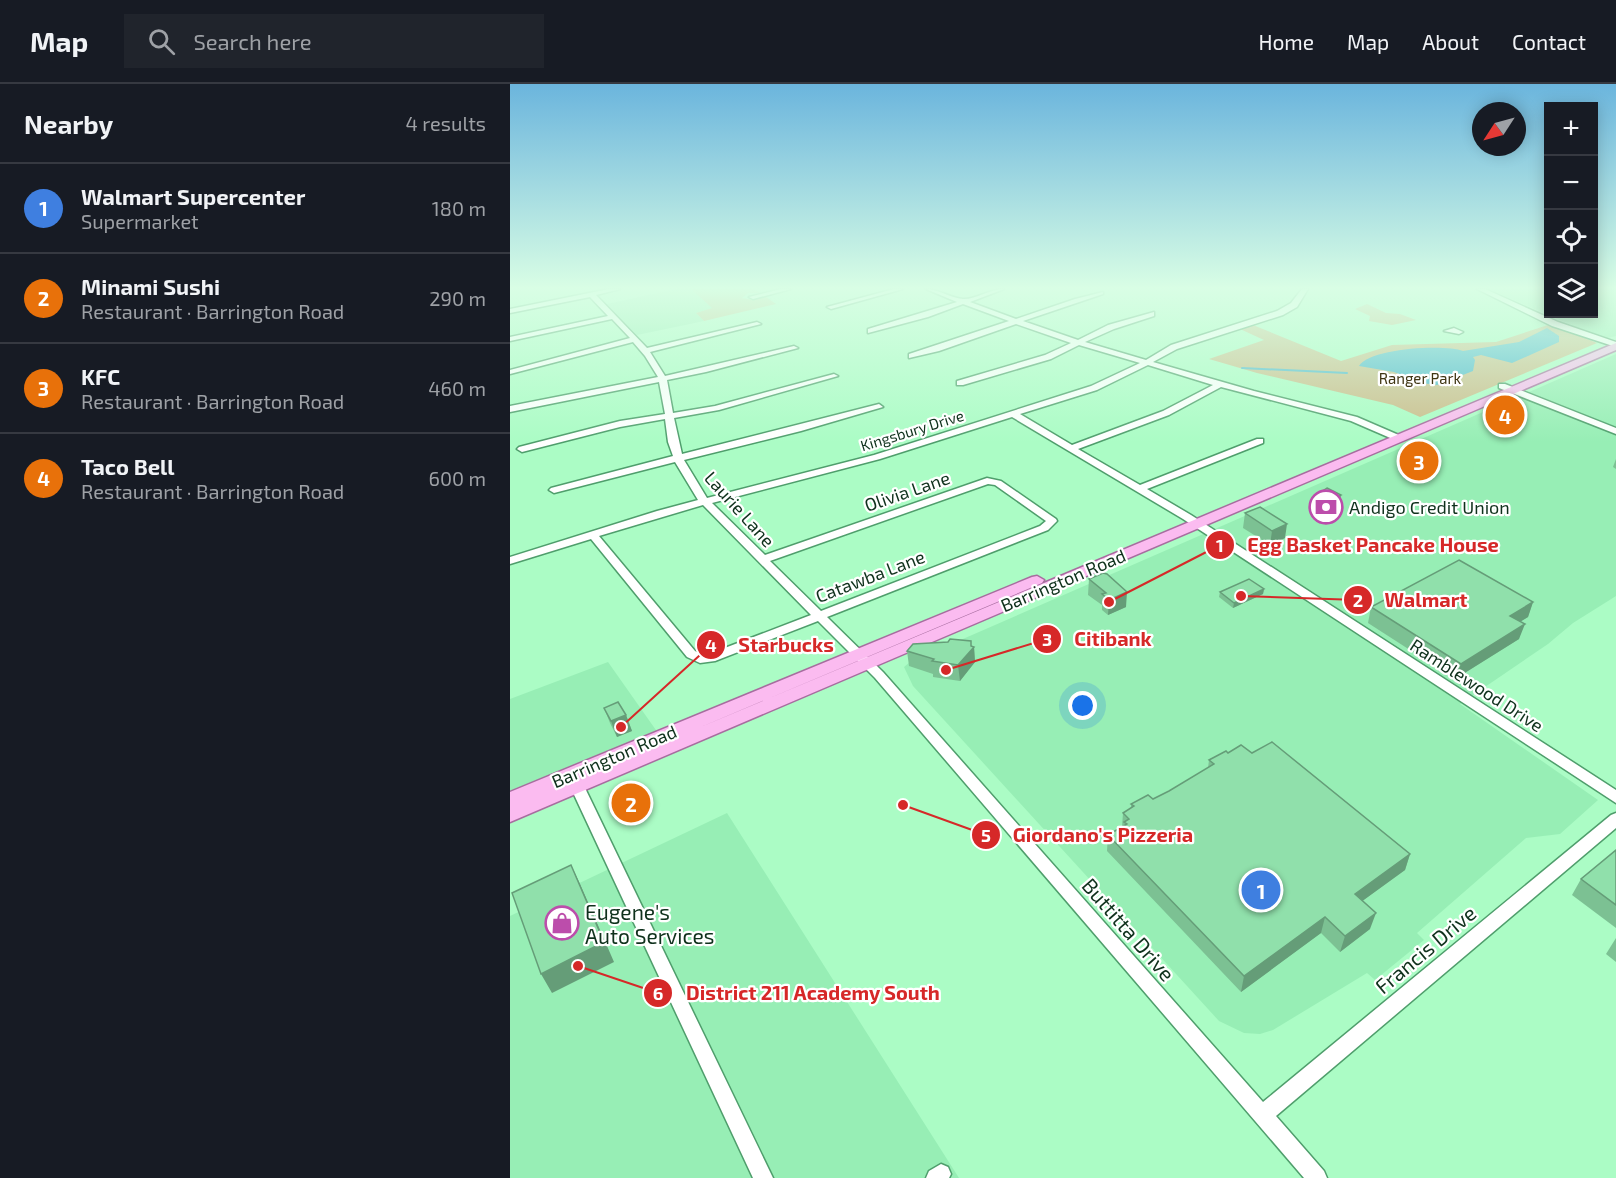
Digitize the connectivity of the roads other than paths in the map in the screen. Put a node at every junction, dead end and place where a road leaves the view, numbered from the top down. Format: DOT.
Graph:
graph roads {
  1 [pos="630,340"];
  2 [pos="635,340"];
  3 [pos="690,340"];
  4 [pos="961,340"];
  5 [pos="1072,340"];
  6 [pos="1082,340"];
  7 [pos="1196,340"];
  8 [pos="1078,342"];
  9 [pos="1614,343"];
  10 [pos="794,348"];
  11 [pos="644,351"];
  12 [pos="912,356"];
  13 [pos="1146,362"];
  14 [pos="510,372"];
  15 [pos="834,376"];
  16 [pos="662,378"];
  17 [pos="960,383"];
  18 [pos="1220,384"];
  19 [pos="1507,388"];
  20 [pos="879,407"];
  21 [pos="510,410"];
  22 [pos="1013,414"];
  23 [pos="669,416"];
  24 [pos="1616,431"];
  25 [pos="1396,435"];
  26 [pos="1260,441"];
  27 [pos="1071,448"];
  28 [pos="522,449"];
  29 [pos="678,458"];
  30 [pos="1139,489"];
  31 [pos="554,490"];
  32 [pos="704,501"];
  33 [pos="1192,520"];
  34 [pos="1052,523"];
  35 [pos="592,535"];
  36 [pos="762,560"];
  37 [pos="510,561"];
  38 [pos="819,615"];
  39 [pos="864,659"];
  40 [pos="577,786"];
  41 [pos="1616,797"];
  42 [pos="510,800"];
  43 [pos="510,815"];
  44 [pos="1616,819"];
  45 [pos="1263,1114"];
  46 [pos="763,1178"];
  47 [pos="1317,1178"];
  1 -- 14 [label="street"];
  2 -- 11 [label="street, Laurie Lane"];
  3 -- 11 [label="street"];
  4 -- 12 [label="street"];
  5 -- 8 [label="street"];
  6 -- 8 [label="street"];
  7 -- 13 [label="street, Kingsbury Drive"];
  8 -- 13 [label="street"];
  8 -- 17 [label="street"];
  9 -- 19 [label="main road, Barrington Road"];
  10 -- 16 [label="street"];
  11 -- 16 [label="street, Laurie Lane"];
  13 -- 18 [label="street"];
  13 -- 22 [label="street, Kingsbury Drive"];
  15 -- 23 [label="street"];
  16 -- 21 [label="street"];
  16 -- 23 [label="street, Laurie Lane"];
  18 -- 25 [label="street"];
  18 -- 27 [label="street"];
  19 -- 24 [label="street"];
  19 -- 25 [label="main road, Barrington Road"];
  20 -- 29 [label="street"];
  22 -- 27 [label="street, Ramblewood Drive"];
  22 -- 32 [label="street, Kingsbury Drive"];
  23 -- 28 [label="street"];
  23 -- 29 [label="street, Laurie Lane"];
  25 -- 33 [label="main road, Barrington Road"];
  26 -- 30 [label="street"];
  27 -- 30 [label="street, Ramblewood Drive"];
  29 -- 31 [label="street"];
  29 -- 32 [label="street, Laurie Lane"];
  30 -- 33 [label="street, Ramblewood Drive"];
  32 -- 35 [label="street, Kingsbury Drive"];
  32 -- 36 [label="street, Laurie Lane"];
  33 -- 39 [label="main road, Barrington Road"];
  33 -- 41 [label="street, Ramblewood Drive"];
  34 -- 36 [label="street, Olivia Lane"];
  34 -- 38 [label="street, Catawba Lane"];
  35 -- 37 [label="street, Kingsbury Drive"];
  35 -- 38 [label="street, Catawba Lane"];
  36 -- 38 [label="street, Laurie Lane"];
  38 -- 39 [label="street, Laurie Lane"];
  39 -- 40 [label="main road, Barrington Road"];
  39 -- 42 [label="main road, Barrington Road"];
  39 -- 45 [label="street, Buttitta Drive"];
  40 -- 43 [label="main road, Barrington Road"];
  40 -- 46 [label="street"];
  44 -- 45 [label="street, Francis Drive"];
  45 -- 47 [label="street, Buttitta Drive"];
}
